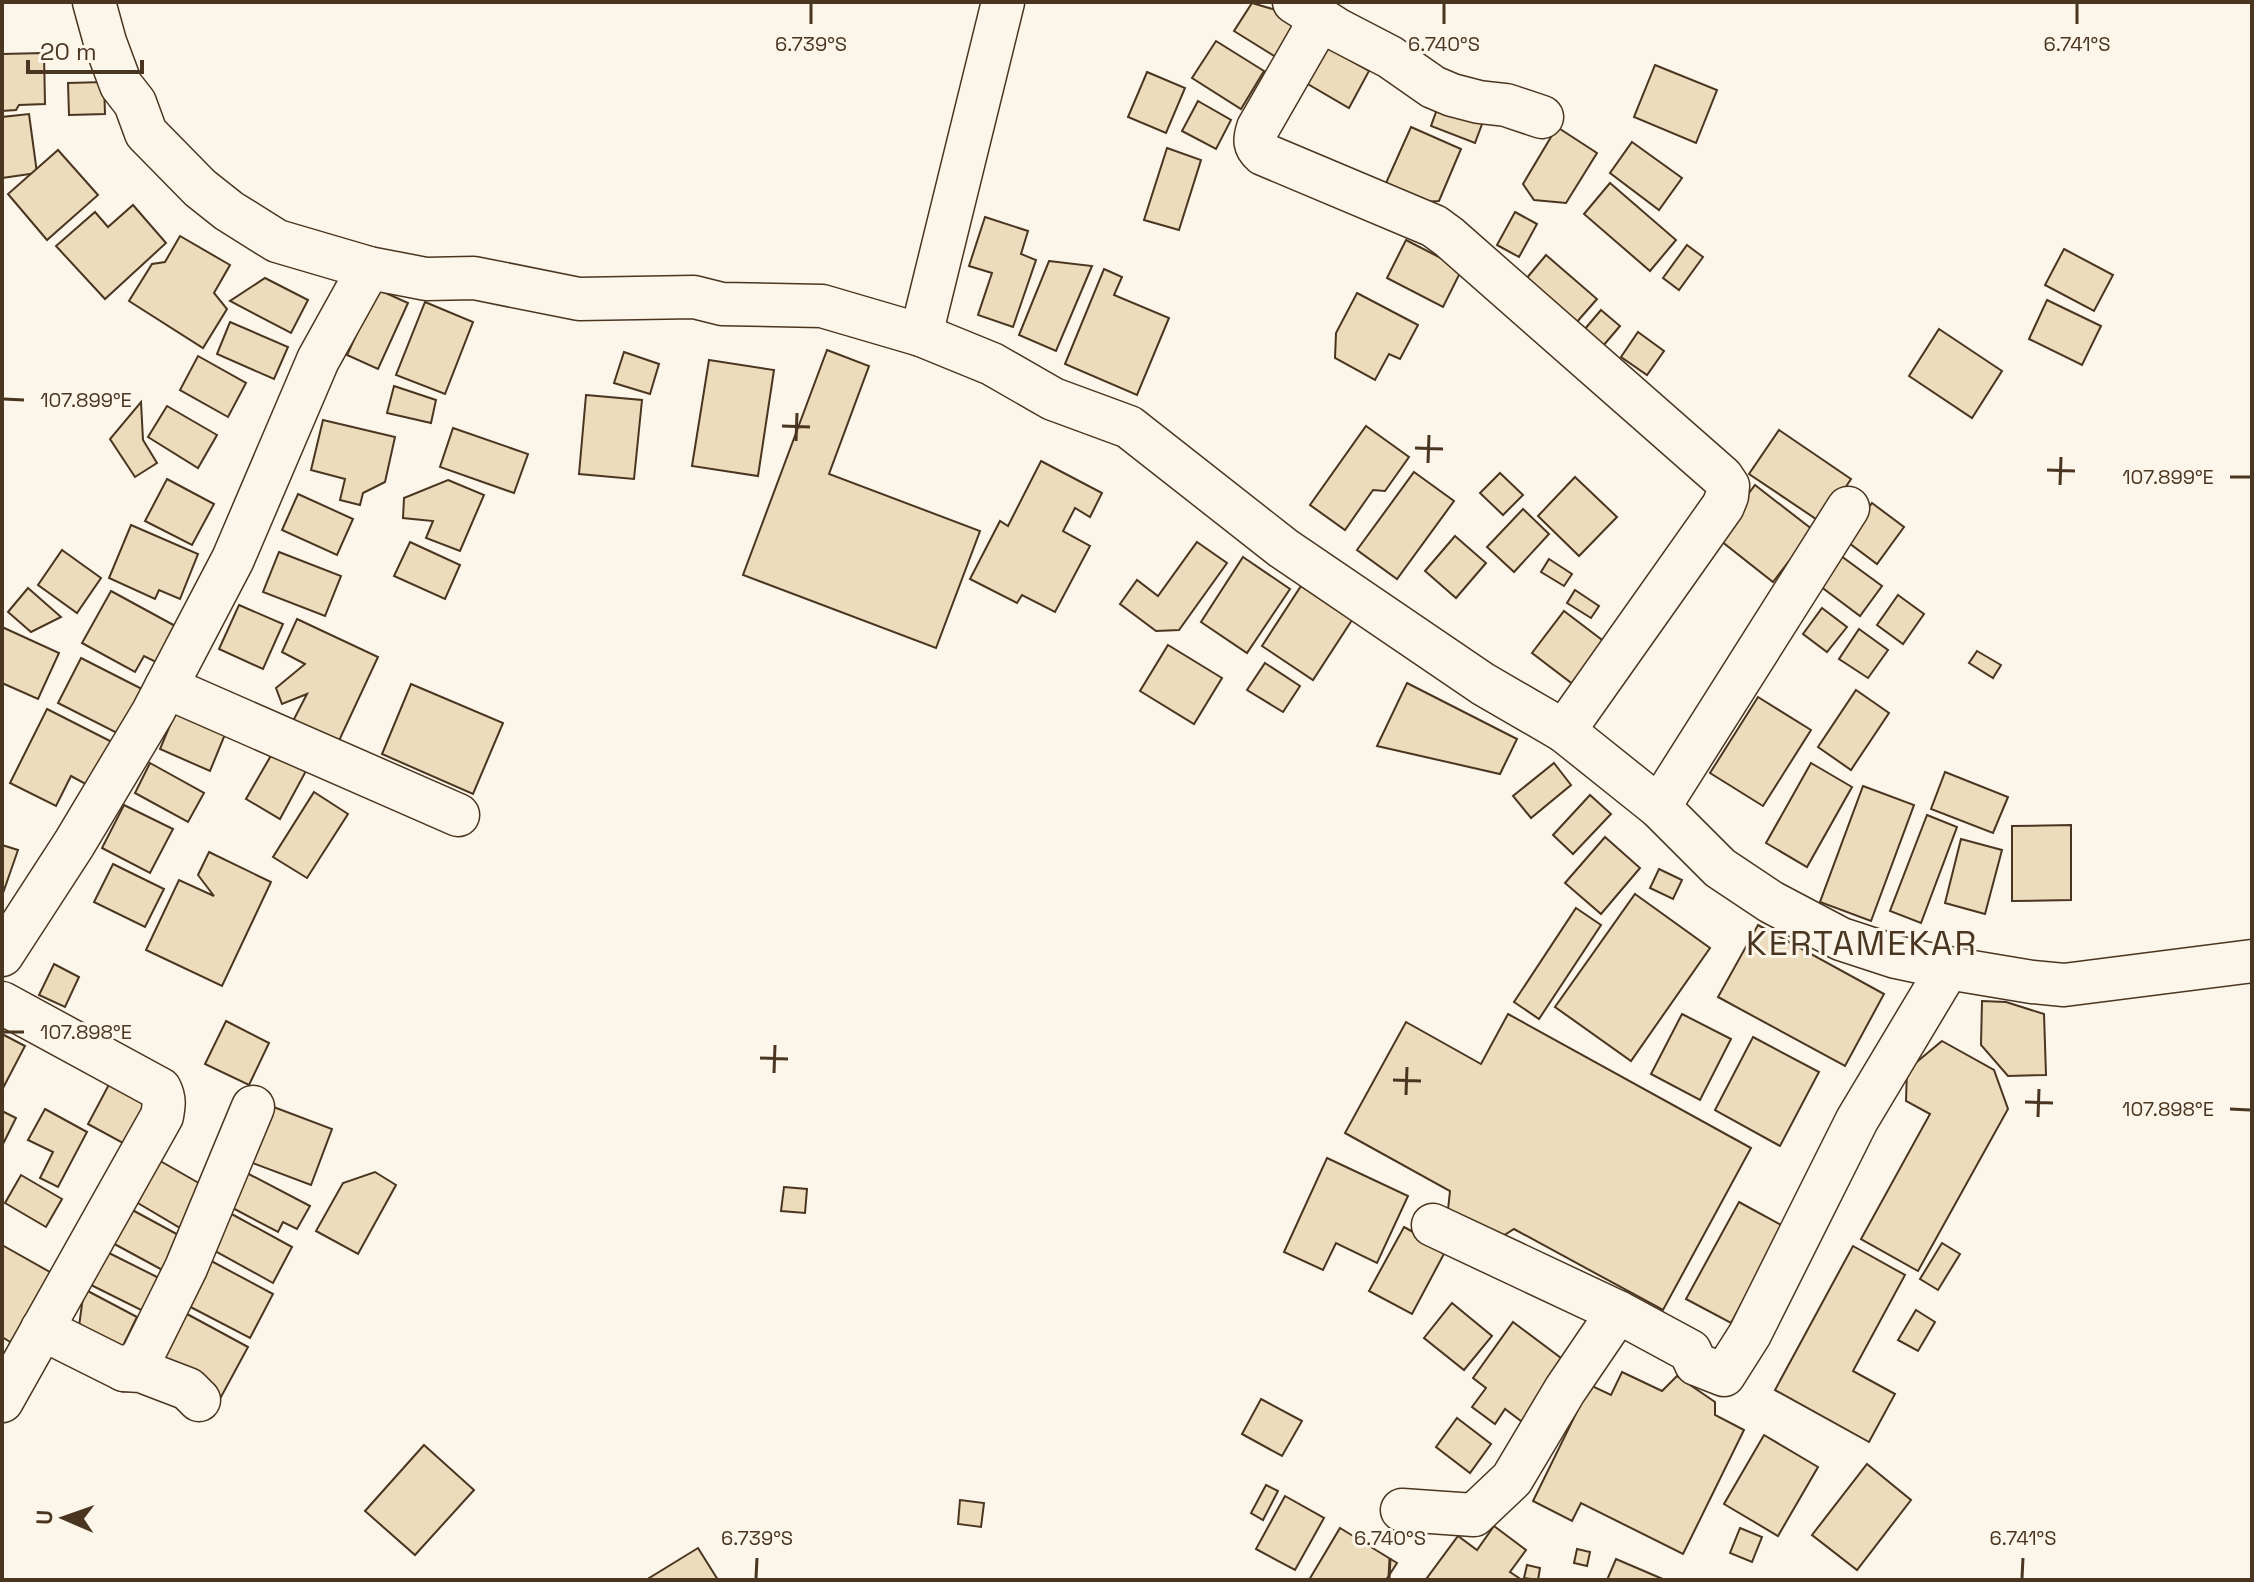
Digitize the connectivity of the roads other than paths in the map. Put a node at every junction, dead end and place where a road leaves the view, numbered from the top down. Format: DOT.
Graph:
graph roads {
  1 [pos="94,2"];
  2 [pos="1003,2"];
  3 [pos="1307,11"];
  4 [pos="1542,117"];
  5 [pos="369,268"];
  6 [pos="921,335"];
  7 [pos="1848,508"];
  8 [pos="166,687"];
  9 [pos="1564,731"];
  10 [pos="1659,807"];
  11 [pos="458,815"];
  12 [pos="2,955"];
  13 [pos="2252,961"];
  14 [pos="1948,968"];
  15 [pos="2,1003"];
  16 [pos="253,1107"];
  17 [pos="1433,1225"];
  18 [pos="1618,1312"];
  19 [pos="42,1329"];
  20 [pos="124,1370"];
  21 [pos="199,1400"];
  22 [pos="2,1401"];
  23 [pos="1402,1510"];
  1 -- 5 [label="street"];
  2 -- 6 [label="street"];
  3 -- 4 [label="street"];
  3 -- 9 [label="street"];
  5 -- 6 [label="street"];
  5 -- 8 [label="street"];
  6 -- 9 [label="street"];
  7 -- 10 [label="street"];
  8 -- 11 [label="street"];
  8 -- 12 [label="street"];
  9 -- 10 [label="street"];
  10 -- 14 [label="street"];
  13 -- 14 [label="street"];
  14 -- 18 [label="street"];
  15 -- 19 [label="street"];
  16 -- 20 [label="street"];
  17 -- 18 [label="street"];
  18 -- 23 [label="street"];
  19 -- 20 [label="street"];
  19 -- 22 [label="street"];
  20 -- 21 [label="street"];
}
